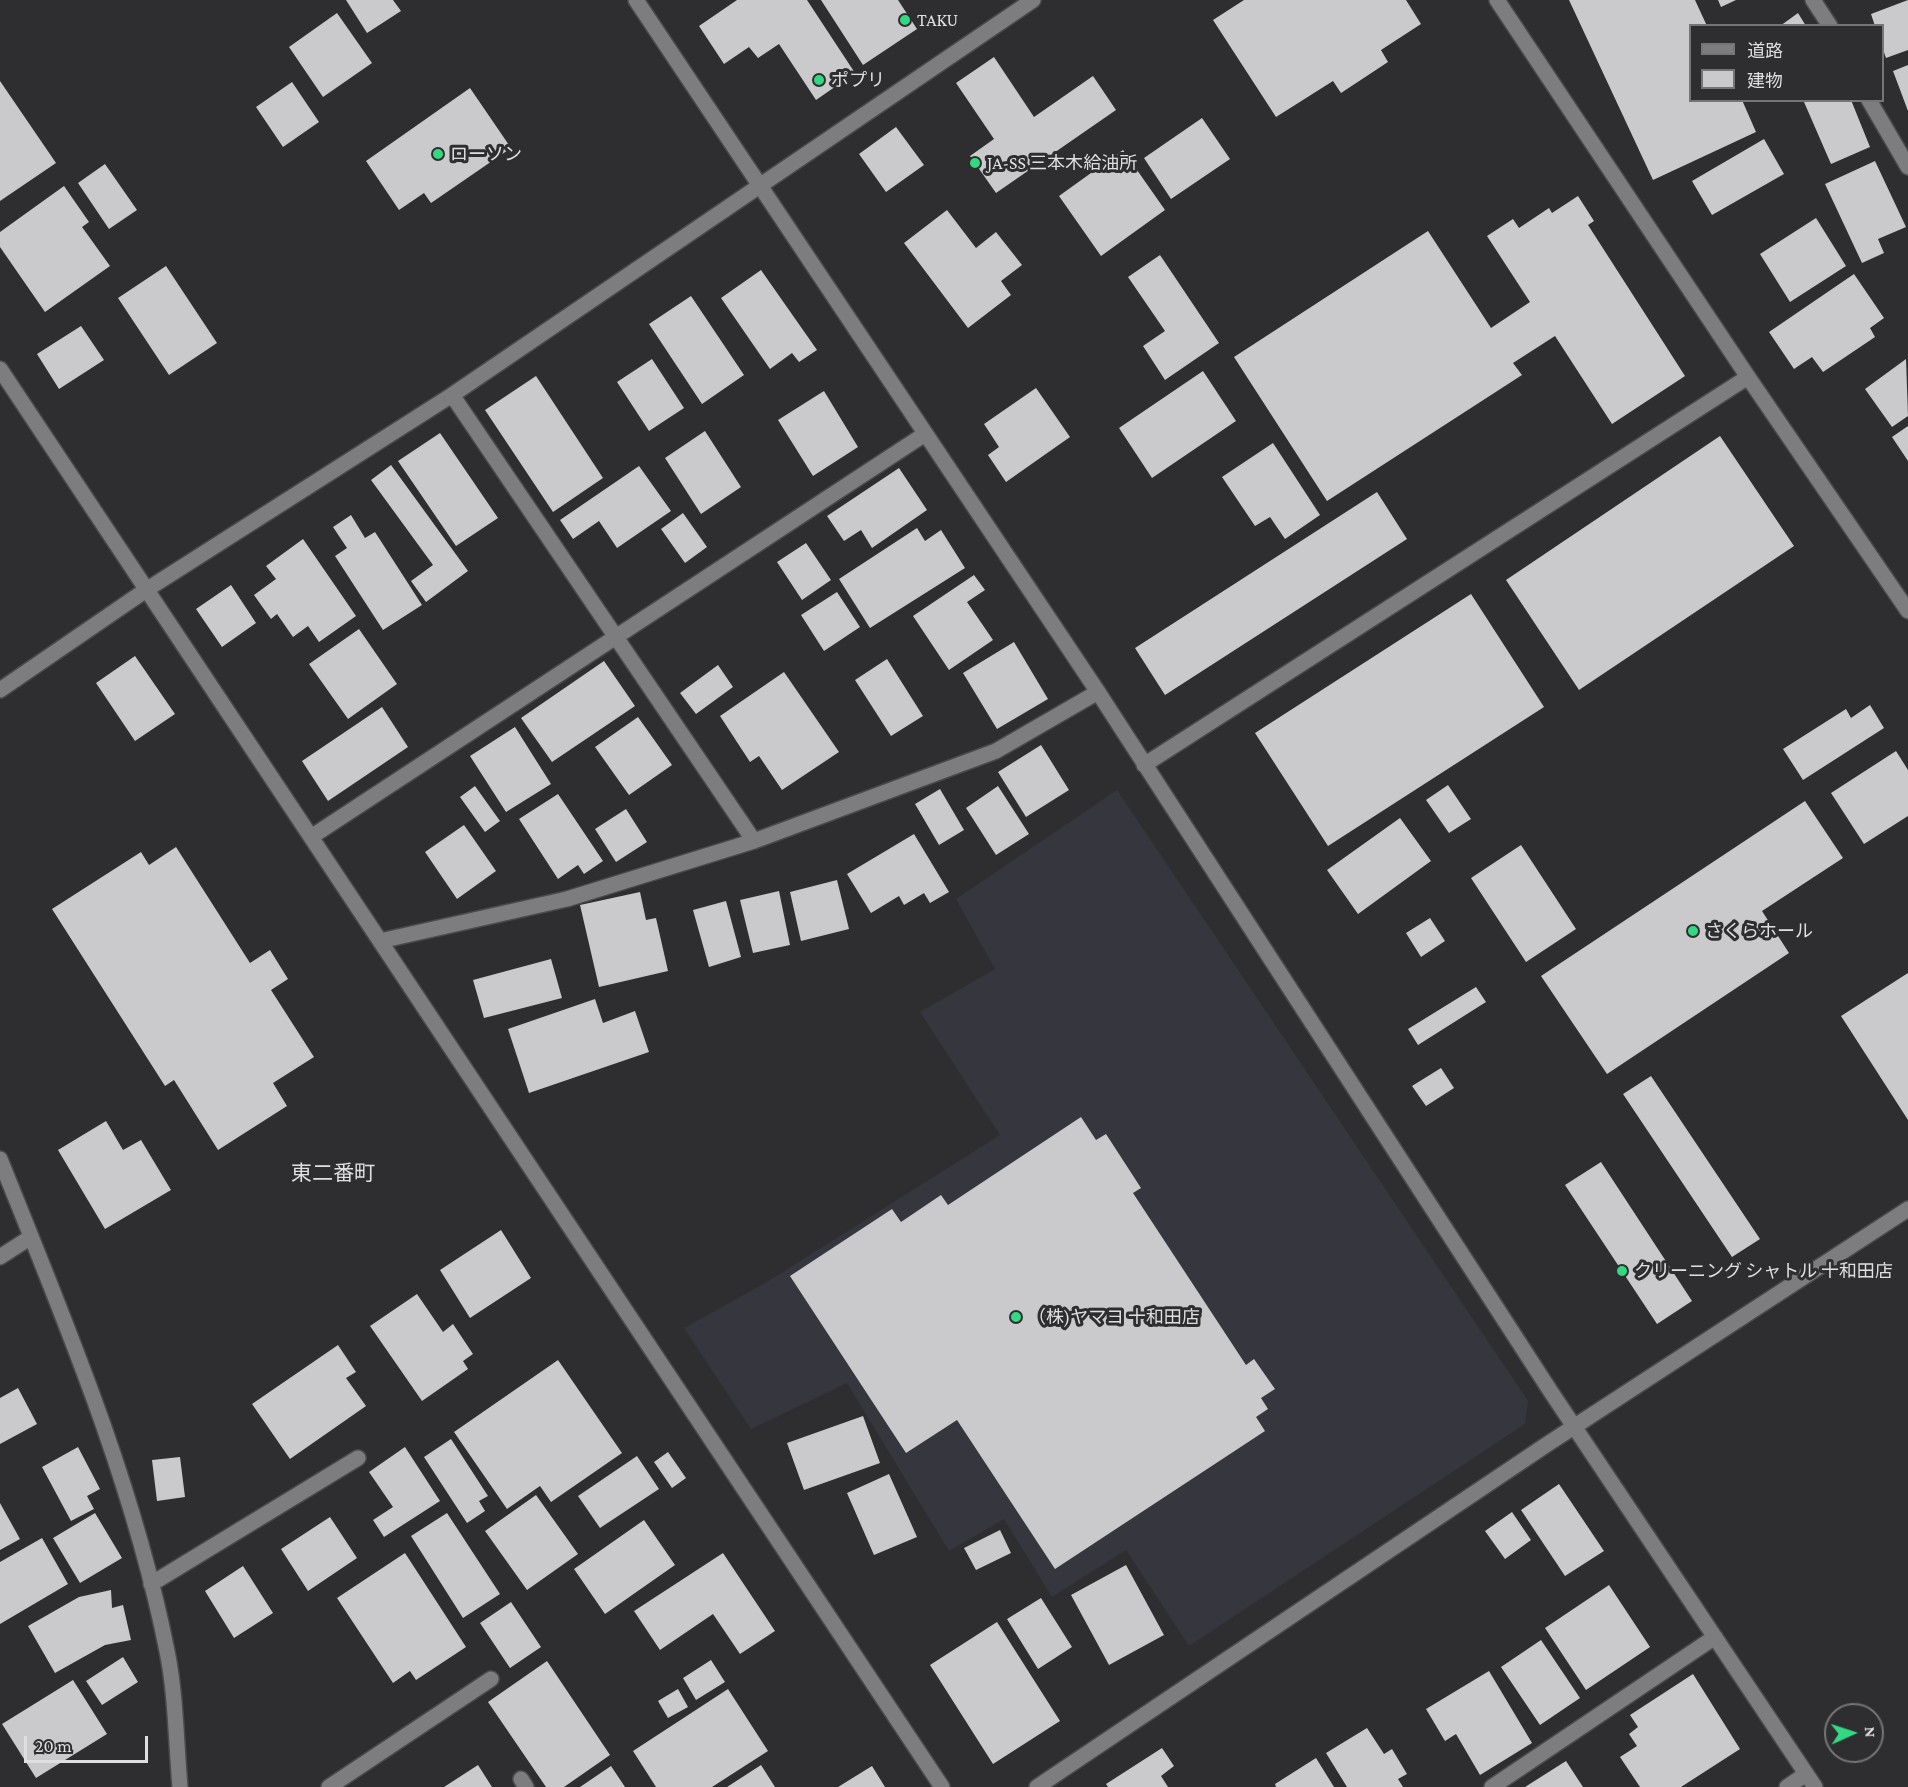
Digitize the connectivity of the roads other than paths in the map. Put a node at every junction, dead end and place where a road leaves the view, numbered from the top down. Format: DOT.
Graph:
graph roads {
  1 [pos="636,0"];
  2 [pos="1033,0"];
  3 [pos="1497,0"];
  4 [pos="1814,0"];
  5 [pos="1829,24"];
  6 [pos="1870,102"];
  7 [pos="1908,167"];
  8 [pos="758,185"];
  9 [pos="0,369"];
  10 [pos="1748,377"];
  11 [pos="452,395"];
  12 [pos="925,434"];
  13 [pos="146,590"];
  14 [pos="1908,611"];
  15 [pos="616,637"];
  16 [pos="0,690"];
  17 [pos="1098,692"];
  18 [pos="1144,765"];
  19 [pos="311,837"];
  20 [pos="754,841"];
  21 [pos="380,940"];
  22 [pos="0,1159"];
  23 [pos="1908,1209"];
  24 [pos="32,1238"];
  25 [pos="0,1257"];
  26 [pos="1574,1427"];
  27 [pos="358,1458"];
  28 [pos="150,1584"];
  29 [pos="1715,1638"];
  30 [pos="492,1679"];
  31 [pos="1811,1780"];
  32 [pos="334,1785"];
  33 [pos="180,1787"];
  34 [pos="942,1787"];
  35 [pos="1037,1787"];
  36 [pos="1492,1787"];
  37 [pos="1787,1787"];
  1 -- 8 [label="street"];
  2 -- 8 [label="street"];
  3 -- 10 [label="street"];
  4 -- 5 [label="street"];
  6 -- 7 [label="street"];
  8 -- 11 [label="street"];
  8 -- 12 [label="street"];
  9 -- 13 [label="street"];
  10 -- 14 [label="street"];
  10 -- 18 [label="street"];
  11 -- 13 [label="street"];
  11 -- 15 [label="street"];
  12 -- 15 [label="street"];
  12 -- 17 [label="street"];
  13 -- 16 [label="street"];
  13 -- 19 [label="street"];
  15 -- 19 [label="street"];
  15 -- 20 [label="street"];
  17 -- 18 [label="street"];
  17 -- 20 [label="street"];
  18 -- 26 [label="street"];
  19 -- 21 [label="street"];
  20 -- 21 [label="street"];
  21 -- 34 [label="street"];
  22 -- 24 [label="street"];
  23 -- 26 [label="street"];
  24 -- 25 [label="street"];
  24 -- 28 [label="street"];
  26 -- 29 [label="street"];
  26 -- 35 [label="street"];
  27 -- 28 [label="street"];
  28 -- 33 [label="street"];
  29 -- 31 [label="street"];
  29 -- 36 [label="street"];
  30 -- 32 [label="street"];
  31 -- 37 [label="street"];
}
